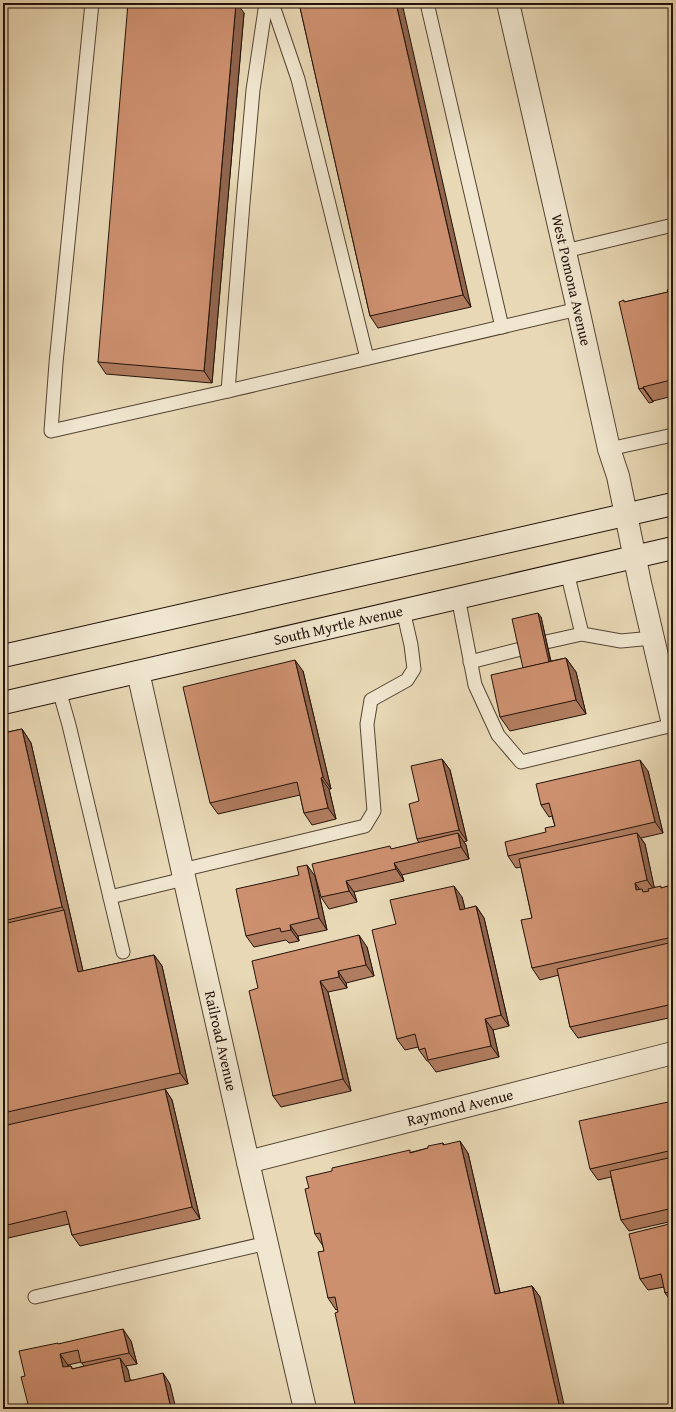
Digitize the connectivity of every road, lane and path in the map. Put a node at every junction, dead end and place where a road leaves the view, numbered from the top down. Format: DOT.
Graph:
graph roads {
  1 [pos="92,3"];
  2 [pos="266,3"];
  3 [pos="272,3"];
  4 [pos="427,3"];
  5 [pos="508,3"];
  6 [pos="673,225"];
  7 [pos="565,251"];
  8 [pos="578,309"];
  9 [pos="502,327"];
  10 [pos="367,358"];
  11 [pos="228,391"];
  12 [pos="673,435"];
  13 [pos="609,449"];
  14 [pos="673,504"];
  15 [pos="626,515"];
  16 [pos="673,548"];
  17 [pos="634,556"];
  18 [pos="567,572"];
  19 [pos="458,597"];
  20 [pos="403,610"];
  21 [pos="582,634"];
  22 [pos="652,638"];
  23 [pos="546,642"];
  24 [pos="520,649"];
  25 [pos="3,656"];
  26 [pos="470,662"];
  27 [pos="138,672"];
  28 [pos="58,690"];
  29 [pos="3,703"];
  30 [pos="672,714"];
  31 [pos="183,875"];
  32 [pos="110,897"];
  33 [pos="123,952"];
  34 [pos="673,1053"];
  35 [pos="248,1162"];
  36 [pos="267,1243"];
  37 [pos="34,1297"];
  38 [pos="305,1409"];
  1 -- 11 [label="lane"];
  2 -- 11 [label="lane"];
  3 -- 10 [label="lane"];
  4 -- 9 [label="lane"];
  5 -- 7 [label="street, West Pomona Avenue"];
  6 -- 7 [label="lane"];
  7 -- 8 [label="street, West Pomona Avenue"];
  8 -- 9 [label="lane"];
  8 -- 13 [label="street, West Pomona Avenue"];
  9 -- 10 [label="lane"];
  10 -- 11 [label="lane"];
  12 -- 13 [label="lane"];
  13 -- 15 [label="street, West Pomona Avenue"];
  14 -- 15 [label="street"];
  15 -- 17 [label="street, West Pomona Avenue"];
  15 -- 25 [label="street"];
  16 -- 17 [label="street, South Myrtle Avenue"];
  17 -- 18 [label="street, South Myrtle Avenue"];
  17 -- 22 [label="street, West Pomona Avenue"];
  18 -- 19 [label="street, South Myrtle Avenue"];
  18 -- 21 [label="lane"];
  19 -- 20 [label="street, South Myrtle Avenue"];
  19 -- 26 [label="lane"];
  20 -- 27 [label="street, South Myrtle Avenue"];
  20 -- 31 [label="lane"];
  21 -- 22 [label="lane"];
  21 -- 23 [label="lane"];
  22 -- 30 [label="street, West Pomona Avenue"];
  24 -- 26 [label="lane"];
  26 -- 30 [label="lane"];
  27 -- 28 [label="street, South Myrtle Avenue"];
  27 -- 31 [label="street, Railroad Avenue"];
  28 -- 29 [label="street, South Myrtle Avenue"];
  28 -- 32 [label="lane"];
  31 -- 32 [label="lane"];
  31 -- 35 [label="street, Railroad Avenue"];
  32 -- 33 [label="lane"];
  34 -- 35 [label="street, Raymond Avenue"];
  35 -- 36 [label="street, Railroad Avenue"];
  36 -- 37 [label="lane"];
  36 -- 38 [label="street, Railroad Avenue"];
}
